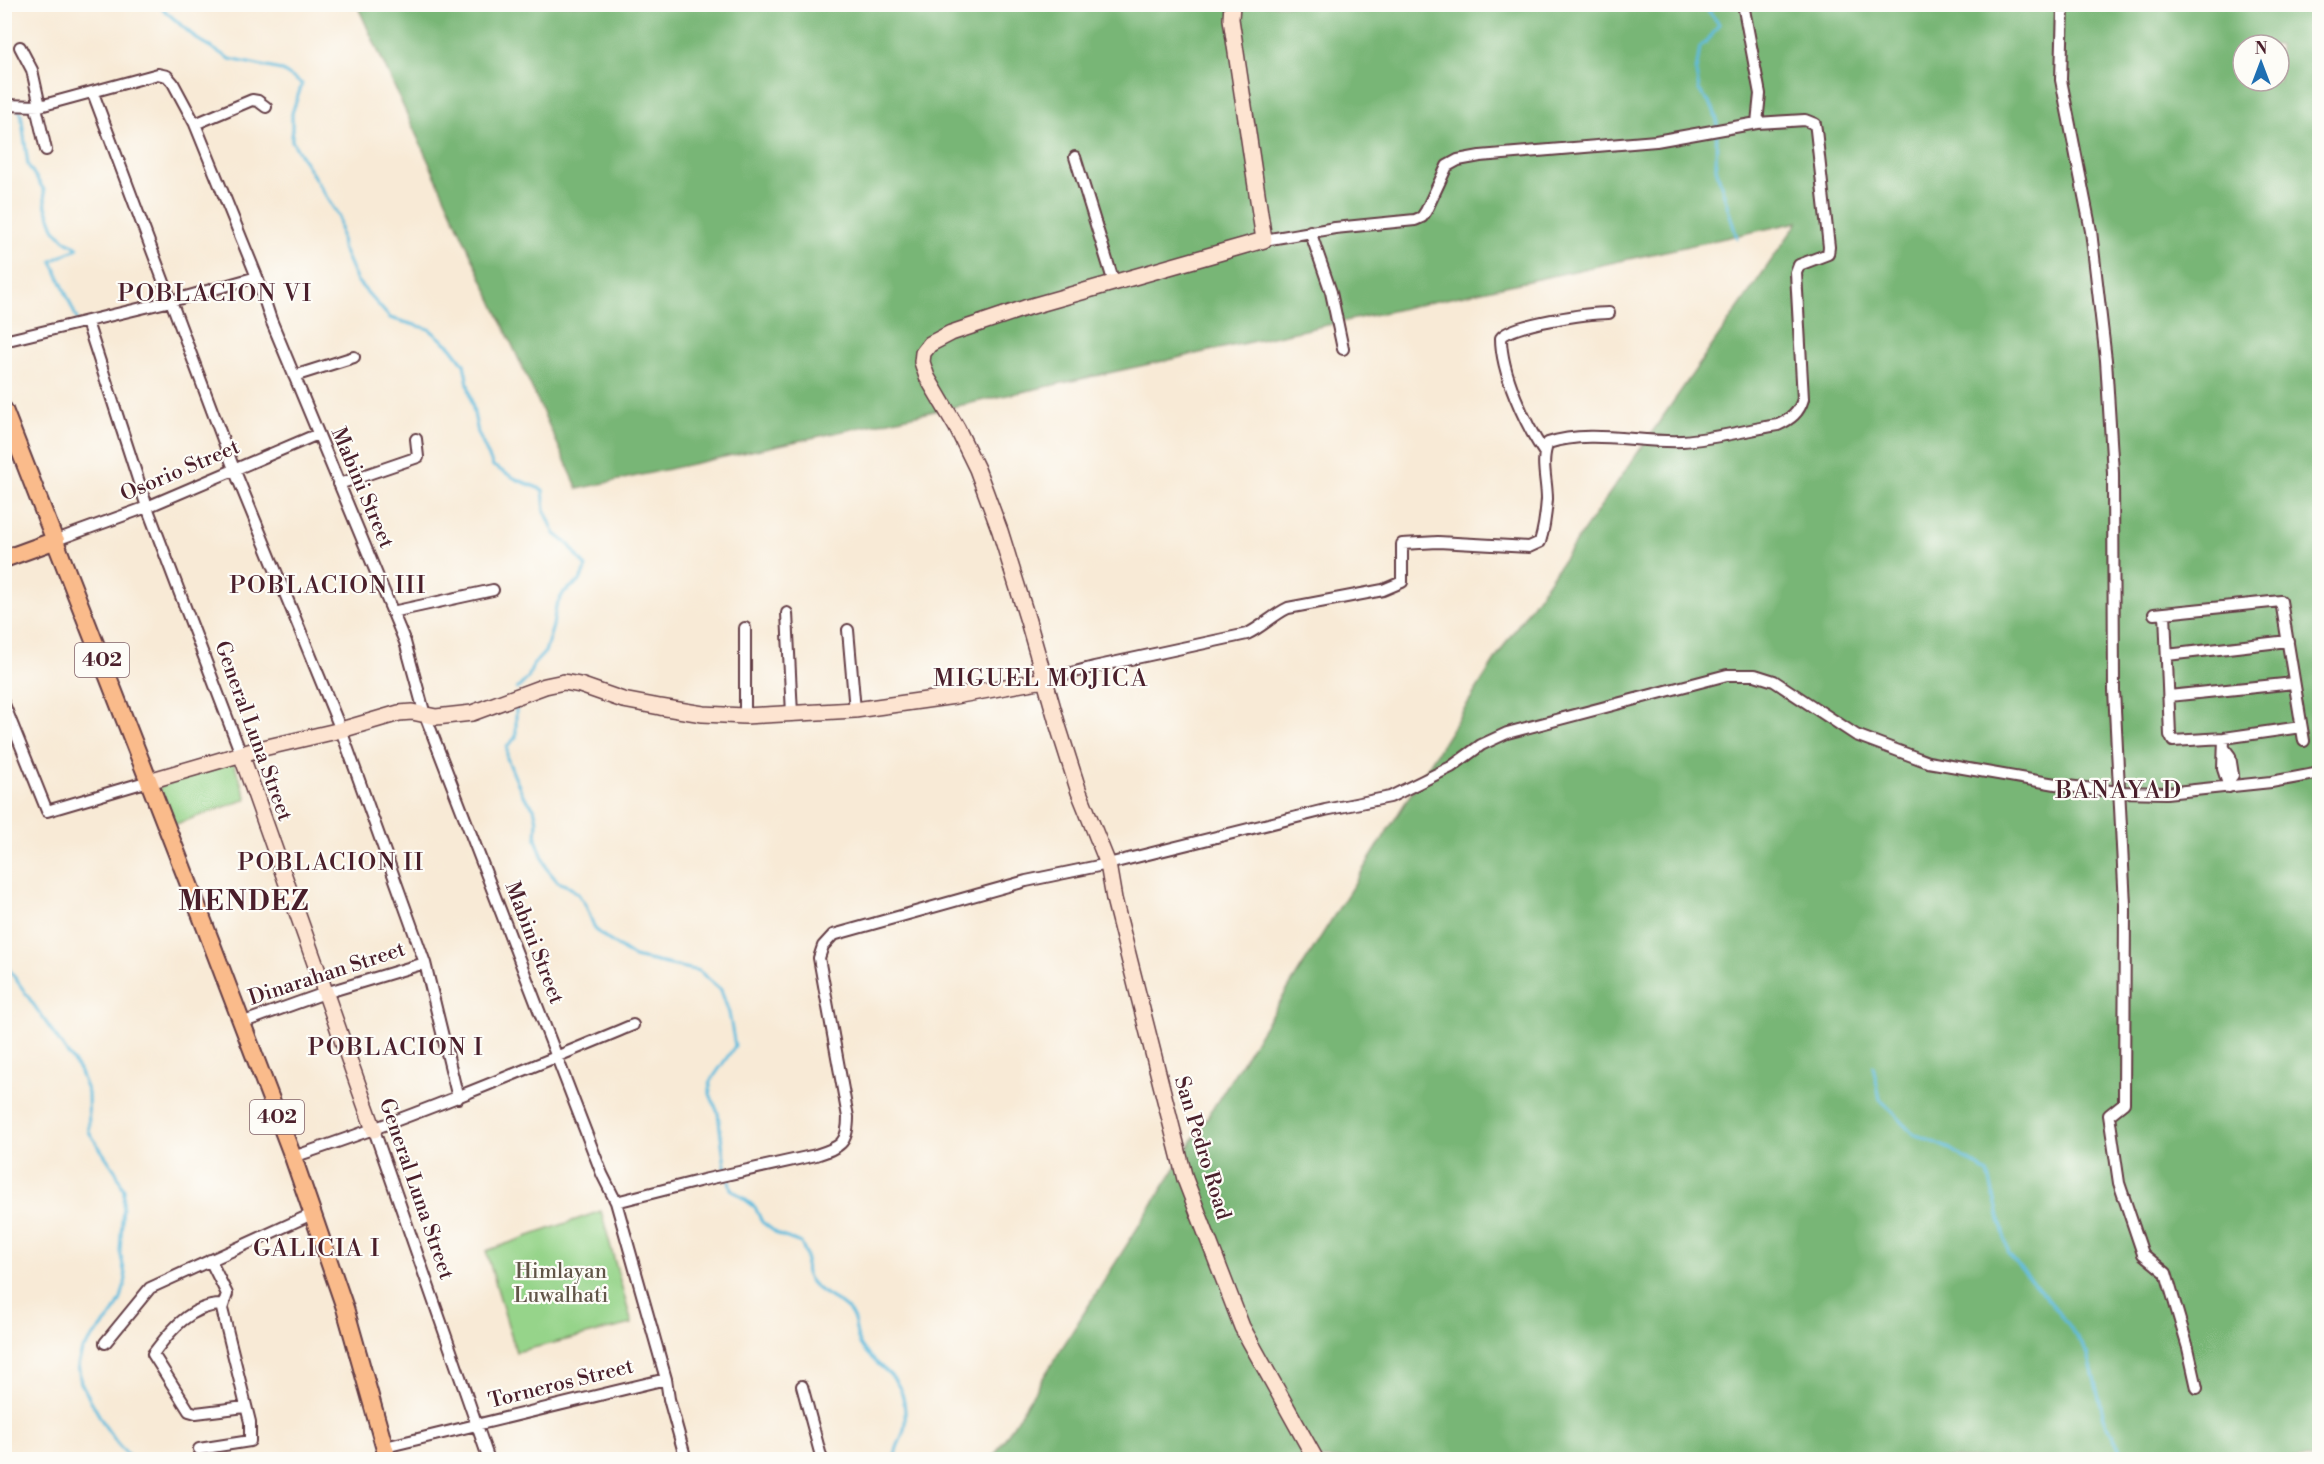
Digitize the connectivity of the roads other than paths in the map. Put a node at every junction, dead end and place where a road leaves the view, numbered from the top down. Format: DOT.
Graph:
graph roads {
  1 [pos="1232,4"];
  2 [pos="1743,4"];
  3 [pos="2063,4"];
  4 [pos="20,47"];
  5 [pos="93,93"];
  6 [pos="5,105"];
  7 [pos="34,107"];
  8 [pos="266,107"];
  9 [pos="1757,123"];
  10 [pos="195,124"];
  11 [pos="45,150"];
  12 [pos="1075,157"];
  13 [pos="1310,231"];
  14 [pos="1264,240"];
  15 [pos="257,277"];
  16 [pos="1114,283"];
  17 [pos="171,301"];
  18 [pos="1609,313"];
  19 [pos="87,322"];
  20 [pos="4,341"];
  21 [pos="1343,349"];
  22 [pos="354,357"];
  23 [pos="294,376"];
  24 [pos="4,410"];
  25 [pos="318,434"];
  26 [pos="416,439"];
  27 [pos="1544,452"];
  28 [pos="234,470"];
  29 [pos="339,484"];
  30 [pos="147,507"];
  31 [pos="56,540"];
  32 [pos="4,559"];
  33 [pos="493,590"];
  34 [pos="392,612"];
  35 [pos="787,613"];
  36 [pos="745,628"];
  37 [pos="848,630"];
  38 [pos="2288,642"];
  39 [pos="2167,655"];
  40 [pos="1044,680"];
  41 [pos="2294,683"];
  42 [pos="2169,696"];
  43 [pos="4,704"];
  44 [pos="855,710"];
  45 [pos="792,714"];
  46 [pos="425,715"];
  47 [pos="745,716"];
  48 [pos="2301,727"];
  49 [pos="341,730"];
  50 [pos="2304,741"];
  51 [pos="2224,743"];
  52 [pos="241,754"];
  53 [pos="2319,773"];
  54 [pos="149,781"];
  55 [pos="2229,784"];
  56 [pos="2120,792"];
  57 [pos="1108,864"];
  58 [pos="425,963"];
  59 [pos="325,993"];
  60 [pos="241,1023"];
  61 [pos="633,1025"];
  62 [pos="556,1057"];
  63 [pos="458,1098"];
  64 [pos="374,1130"];
  65 [pos="293,1157"];
  66 [pos="616,1202"];
  67 [pos="312,1214"];
  68 [pos="210,1260"];
  69 [pos="223,1305"];
  70 [pos="105,1343"];
  71 [pos="666,1379"];
  72 [pos="802,1386"];
  73 [pos="2197,1388"];
  74 [pos="245,1407"];
  75 [pos="477,1425"];
  76 [pos="199,1449"];
  77 [pos="386,1453"];
  78 [pos="489,1460"];
  79 [pos="686,1460"];
  80 [pos="822,1460"];
  81 [pos="1316,1460"];
  1 -- 14 [label="street"];
  2 -- 9 [label="street"];
  3 -- 56 [label="street"];
  4 -- 7 [label="street"];
  5 -- 7 [label="street"];
  5 -- 10 [label="street, Mabini Street"];
  5 -- 17 [label="street"];
  6 -- 7 [label="street"];
  7 -- 11 [label="street"];
  8 -- 10 [label="street"];
  9 -- 13 [label="street"];
  9 -- 27 [label="street"];
  10 -- 15 [label="street, Mabini Street"];
  12 -- 16 [label="street"];
  13 -- 14 [label="street"];
  13 -- 21 [label="street"];
  14 -- 16 [label="street"];
  15 -- 17 [label="street"];
  15 -- 23 [label="street, Mabini Street"];
  16 -- 40 [label="street, San Pedro Road"];
  17 -- 19 [label="street"];
  17 -- 28 [label="street"];
  18 -- 27 [label="street"];
  19 -- 20 [label="street"];
  19 -- 30 [label="street, General Luna Street"];
  22 -- 23 [label="street"];
  23 -- 25 [label="street, Mabini Street"];
  24 -- 31 [label="main road"];
  25 -- 28 [label="street, Osorio Street"];
  25 -- 29 [label="street, Mabini Street"];
  26 -- 29 [label="street"];
  27 -- 40 [label="street"];
  28 -- 30 [label="street, Osorio Street"];
  28 -- 49 [label="street"];
  29 -- 34 [label="street, Mabini Street"];
  30 -- 31 [label="street, Osorio Street"];
  30 -- 52 [label="street, General Luna Street"];
  31 -- 32 [label="main road"];
  31 -- 54 [label="main road, 402"];
  33 -- 34 [label="street"];
  34 -- 46 [label="street, Mabini Street"];
  35 -- 45 [label="street"];
  36 -- 47 [label="street"];
  37 -- 44 [label="street"];
  38 -- 39 [label="street"];
  38 -- 39 [label="street"];
  38 -- 41 [label="street"];
  39 -- 42 [label="street"];
  40 -- 44 [label="street"];
  40 -- 57 [label="street, San Pedro Road"];
  41 -- 42 [label="street"];
  41 -- 48 [label="street"];
  42 -- 51 [label="street"];
  43 -- 54 [label="street"];
  44 -- 45 [label="street"];
  45 -- 47 [label="street"];
  46 -- 47 [label="street"];
  46 -- 49 [label="street"];
  46 -- 62 [label="street, Mabini Street"];
  48 -- 50 [label="street"];
  48 -- 51 [label="street"];
  49 -- 52 [label="street"];
  49 -- 58 [label="street"];
  51 -- 55 [label="street"];
  52 -- 54 [label="street"];
  52 -- 59 [label="street, General Luna Street"];
  53 -- 55 [label="street"];
  54 -- 60 [label="main road, 402"];
  55 -- 56 [label="street"];
  56 -- 57 [label="street"];
  56 -- 73 [label="street"];
  57 -- 66 [label="street"];
  57 -- 81 [label="street, San Pedro Road"];
  58 -- 59 [label="street, Dinarahan Street"];
  58 -- 63 [label="street"];
  59 -- 60 [label="street, Dinarahan Street"];
  59 -- 64 [label="street, General Luna Street"];
  60 -- 65 [label="main road, 402"];
  61 -- 62 [label="street"];
  62 -- 63 [label="street"];
  62 -- 66 [label="street, Mabini Street"];
  63 -- 64 [label="street"];
  64 -- 65 [label="street"];
  64 -- 75 [label="street, General Luna Street"];
  65 -- 67 [label="main road, 402"];
  66 -- 71 [label="street, Mabini Street"];
  67 -- 68 [label="street"];
  67 -- 77 [label="main road, 402"];
  68 -- 69 [label="street"];
  68 -- 70 [label="street"];
  69 -- 74 [label="street"];
  69 -- 74 [label="street"];
  71 -- 75 [label="street, Torneros Street"];
  71 -- 79 [label="street, Torneros Street"];
  72 -- 80 [label="street"];
  74 -- 76 [label="street"];
  75 -- 77 [label="street, Torneros Street"];
  75 -- 78 [label="street, General Luna Street"];
}
